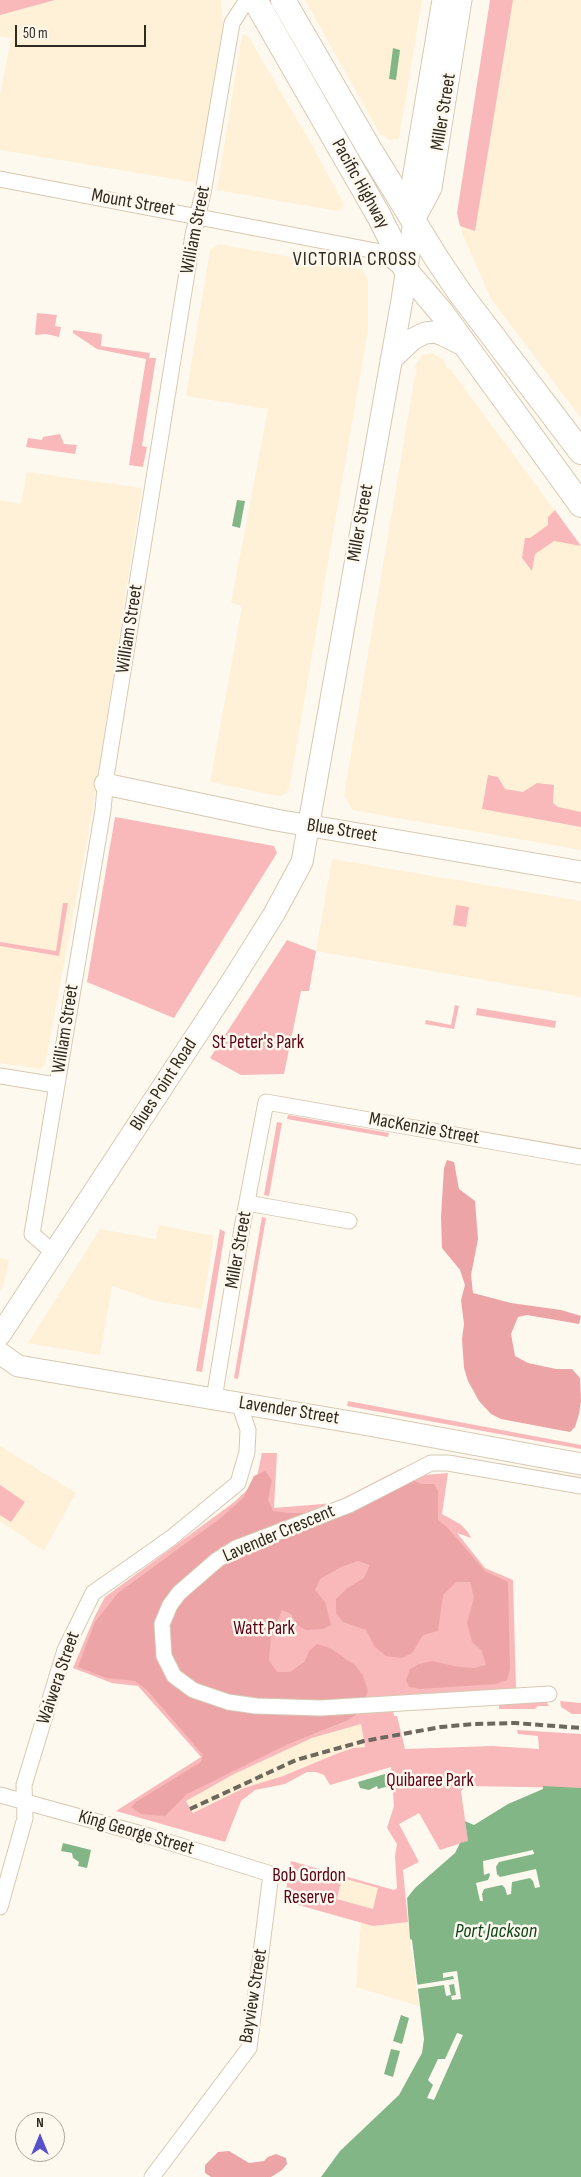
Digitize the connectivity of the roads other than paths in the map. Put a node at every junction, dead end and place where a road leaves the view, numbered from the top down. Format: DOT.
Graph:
graph roads {
  1 [pos="247,0"];
  2 [pos="255,0"];
  3 [pos="283,0"];
  4 [pos="443,0"];
  5 [pos="461,0"];
  6 [pos="0,179"];
  7 [pos="198,215"];
  8 [pos="414,221"];
  9 [pos="407,272"];
  10 [pos="467,347"];
  11 [pos="390,360"];
  12 [pos="581,452"];
  13 [pos="581,505"];
  14 [pos="105,784"];
  15 [pos="309,825"];
  16 [pos="581,872"];
  17 [pos="0,1076"];
  18 [pos="56,1084"];
  19 [pos="266,1102"];
  20 [pos="581,1156"];
  21 [pos="247,1203"];
  22 [pos="349,1220"];
  23 [pos="54,1253"];
  24 [pos="0,1335"];
  25 [pos="0,1353"];
  26 [pos="214,1399"];
  27 [pos="239,1403"];
  28 [pos="581,1464"];
  29 [pos="581,1486"];
  30 [pos="549,1694"];
  31 [pos="0,1795"];
  32 [pos="25,1801"];
  33 [pos="271,1874"];
  34 [pos="0,1907"];
  35 [pos="152,2177"];
  1 -- 7 [label="street, William Street"];
  2 -- 9 [label="main road, Pacific Highway"];
  3 -- 8 [label="main road, Pacific Highway"];
  4 -- 8 [label="main road, Miller Street"];
  5 -- 8 [label="main road, Miller Street"];
  6 -- 7 [label="street, Mount Street"];
  7 -- 9 [label="street, Mount Street"];
  7 -- 14 [label="street, William Street"];
  8 -- 9 [label="main road, Miller Street"];
  8 -- 12 [label="main road, Pacific Highway"];
  9 -- 10 [label="main road, Pacific Highway"];
  9 -- 11 [label="main road, Miller Street"];
  10 -- 11 [label="main road"];
  10 -- 13 [label="main road, Pacific Highway"];
  11 -- 15 [label="main road, Miller Street"];
  14 -- 15 [label="main road, Blue Street"];
  14 -- 18 [label="street, William Street"];
  15 -- 16 [label="main road, Blue Street"];
  15 -- 23 [label="main road, Blues Point Road"];
  17 -- 18 [label="street"];
  18 -- 23 [label="street, William Street"];
  19 -- 20 [label="street, MacKenzie Street"];
  19 -- 21 [label="street, Miller Street"];
  21 -- 22 [label="street"];
  21 -- 26 [label="street, Miller Street"];
  23 -- 24 [label="main road, Blues Point Road"];
  25 -- 26 [label="main road, Lavender Street"];
  26 -- 27 [label="main road, Lavender Street"];
  27 -- 28 [label="main road, Lavender Street"];
  27 -- 32 [label="street, Waiwera Street"];
  29 -- 30 [label="street, Lavender Crescent"];
  31 -- 32 [label="street, King George Street"];
  32 -- 33 [label="street, King George Street"];
  32 -- 34 [label="street, Waiwera Street"];
  33 -- 35 [label="street, Bayview Street"];
}
